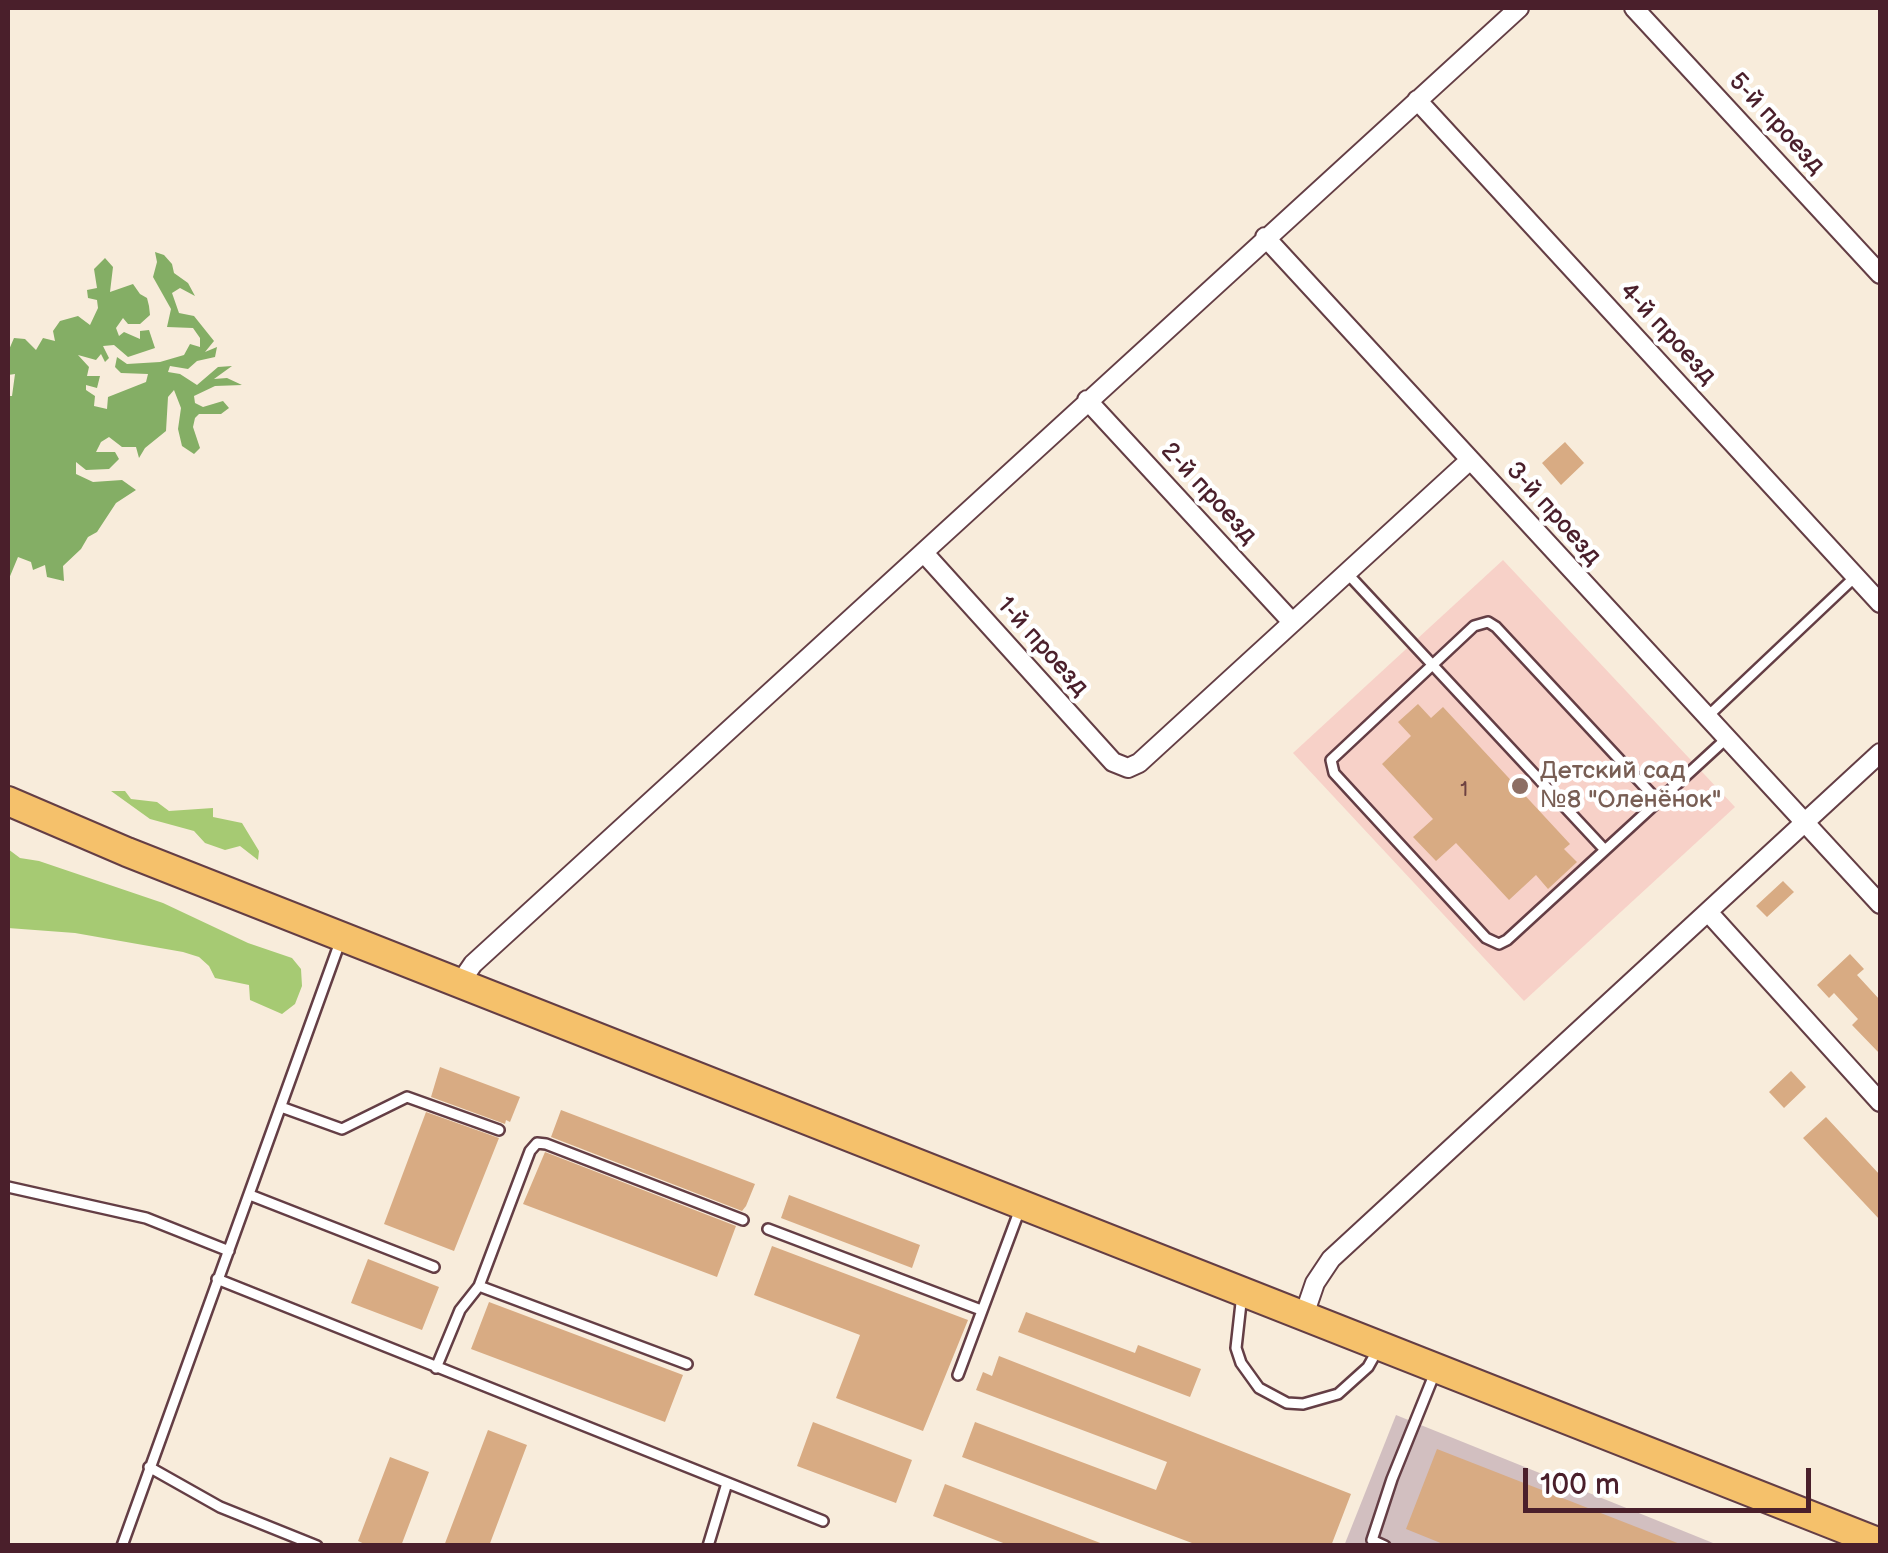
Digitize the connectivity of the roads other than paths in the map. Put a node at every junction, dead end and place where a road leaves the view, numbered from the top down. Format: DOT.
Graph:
graph roads {
  1 [pos="1519,8"];
  2 [pos="1634,8"];
  3 [pos="1418,100"];
  4 [pos="1265,237"];
  5 [pos="1880,274"];
  6 [pos="1088,400"];
  7 [pos="1470,460"];
  8 [pos="924,553"];
  9 [pos="1346,572"];
  10 [pos="1856,576"];
  11 [pos="1880,603"];
  12 [pos="1292,622"];
  13 [pos="1432,664"];
  14 [pos="1706,718"];
  15 [pos="1726,738"];
  16 [pos="1880,753"];
  17 [pos="8,801"];
  18 [pos="1658,801"];
  19 [pos="1804,824"];
  20 [pos="1605,850"];
  21 [pos="1880,904"];
  22 [pos="1708,912"];
  23 [pos="342,936"];
  24 [pos="460,983"];
  25 [pos="1880,1102"];
  26 [pos="281,1107"];
  27 [pos="499,1130"];
  28 [pos="8,1187"];
  29 [pos="250,1195"];
  30 [pos="1022,1204"];
  31 [pos="743,1220"];
  32 [pos="768,1230"];
  33 [pos="229,1251"];
  34 [pos="434,1267"];
  35 [pos="218,1280"];
  36 [pos="479,1286"];
  37 [pos="1242,1291"];
  38 [pos="981,1310"];
  39 [pos="1304,1315"];
  40 [pos="1381,1345"];
  41 [pos="687,1364"];
  42 [pos="436,1368"];
  43 [pos="1437,1368"];
  44 [pos="958,1375"];
  45 [pos="149,1467"];
  46 [pos="727,1483"];
  47 [pos="823,1521"];
  48 [pos="1880,1543"];
  49 [pos="122,1546"];
  50 [pos="316,1546"];
  51 [pos="708,1546"];
  52 [pos="1384,1546"];
  1 -- 3 [label="street"];
  2 -- 5 [label="street, 5-й проезд"];
  3 -- 4 [label="street"];
  3 -- 10 [label="street, 4-й проезд"];
  4 -- 6 [label="street"];
  4 -- 7 [label="street, 3-й проезд"];
  6 -- 8 [label="street"];
  6 -- 12 [label="street, 2-й проезд"];
  7 -- 9 [label="street"];
  7 -- 14 [label="street, 3-й проезд"];
  8 -- 12 [label="street, 1-й проезд"];
  8 -- 24 [label="street"];
  9 -- 12 [label="street"];
  9 -- 13 [label="lane"];
  10 -- 11 [label="street, 4-й проезд"];
  10 -- 14 [label="lane"];
  13 -- 18 [label="lane"];
  13 -- 20 [label="lane"];
  13 -- 20 [label="lane"];
  14 -- 15 [label="street, 3-й проезд"];
  15 -- 18 [label="lane"];
  15 -- 19 [label="street, 3-й проезд"];
  16 -- 19 [label="street"];
  17 -- 23 [label="main road"];
  18 -- 20 [label="lane"];
  19 -- 21 [label="street, 3-й проезд"];
  19 -- 22 [label="street"];
  22 -- 25 [label="street"];
  22 -- 39 [label="street"];
  23 -- 24 [label="main road"];
  23 -- 26 [label="lane"];
  24 -- 30 [label="main road"];
  26 -- 27 [label="lane"];
  26 -- 29 [label="lane"];
  28 -- 33 [label="lane"];
  29 -- 33 [label="lane"];
  29 -- 34 [label="lane"];
  30 -- 37 [label="main road"];
  30 -- 38 [label="lane"];
  31 -- 36 [label="lane"];
  32 -- 38 [label="lane"];
  33 -- 35 [label="lane"];
  35 -- 42 [label="lane"];
  35 -- 45 [label="lane"];
  36 -- 41 [label="lane"];
  36 -- 42 [label="lane"];
  37 -- 39 [label="main road"];
  37 -- 40 [label="lane"];
  38 -- 44 [label="lane"];
  39 -- 40 [label="main road"];
  40 -- 43 [label="main road"];
  42 -- 46 [label="lane"];
  43 -- 48 [label="main road"];
  43 -- 52 [label="lane"];
  45 -- 49 [label="lane"];
  45 -- 50 [label="lane"];
  46 -- 47 [label="lane"];
  46 -- 51 [label="lane"];
}
